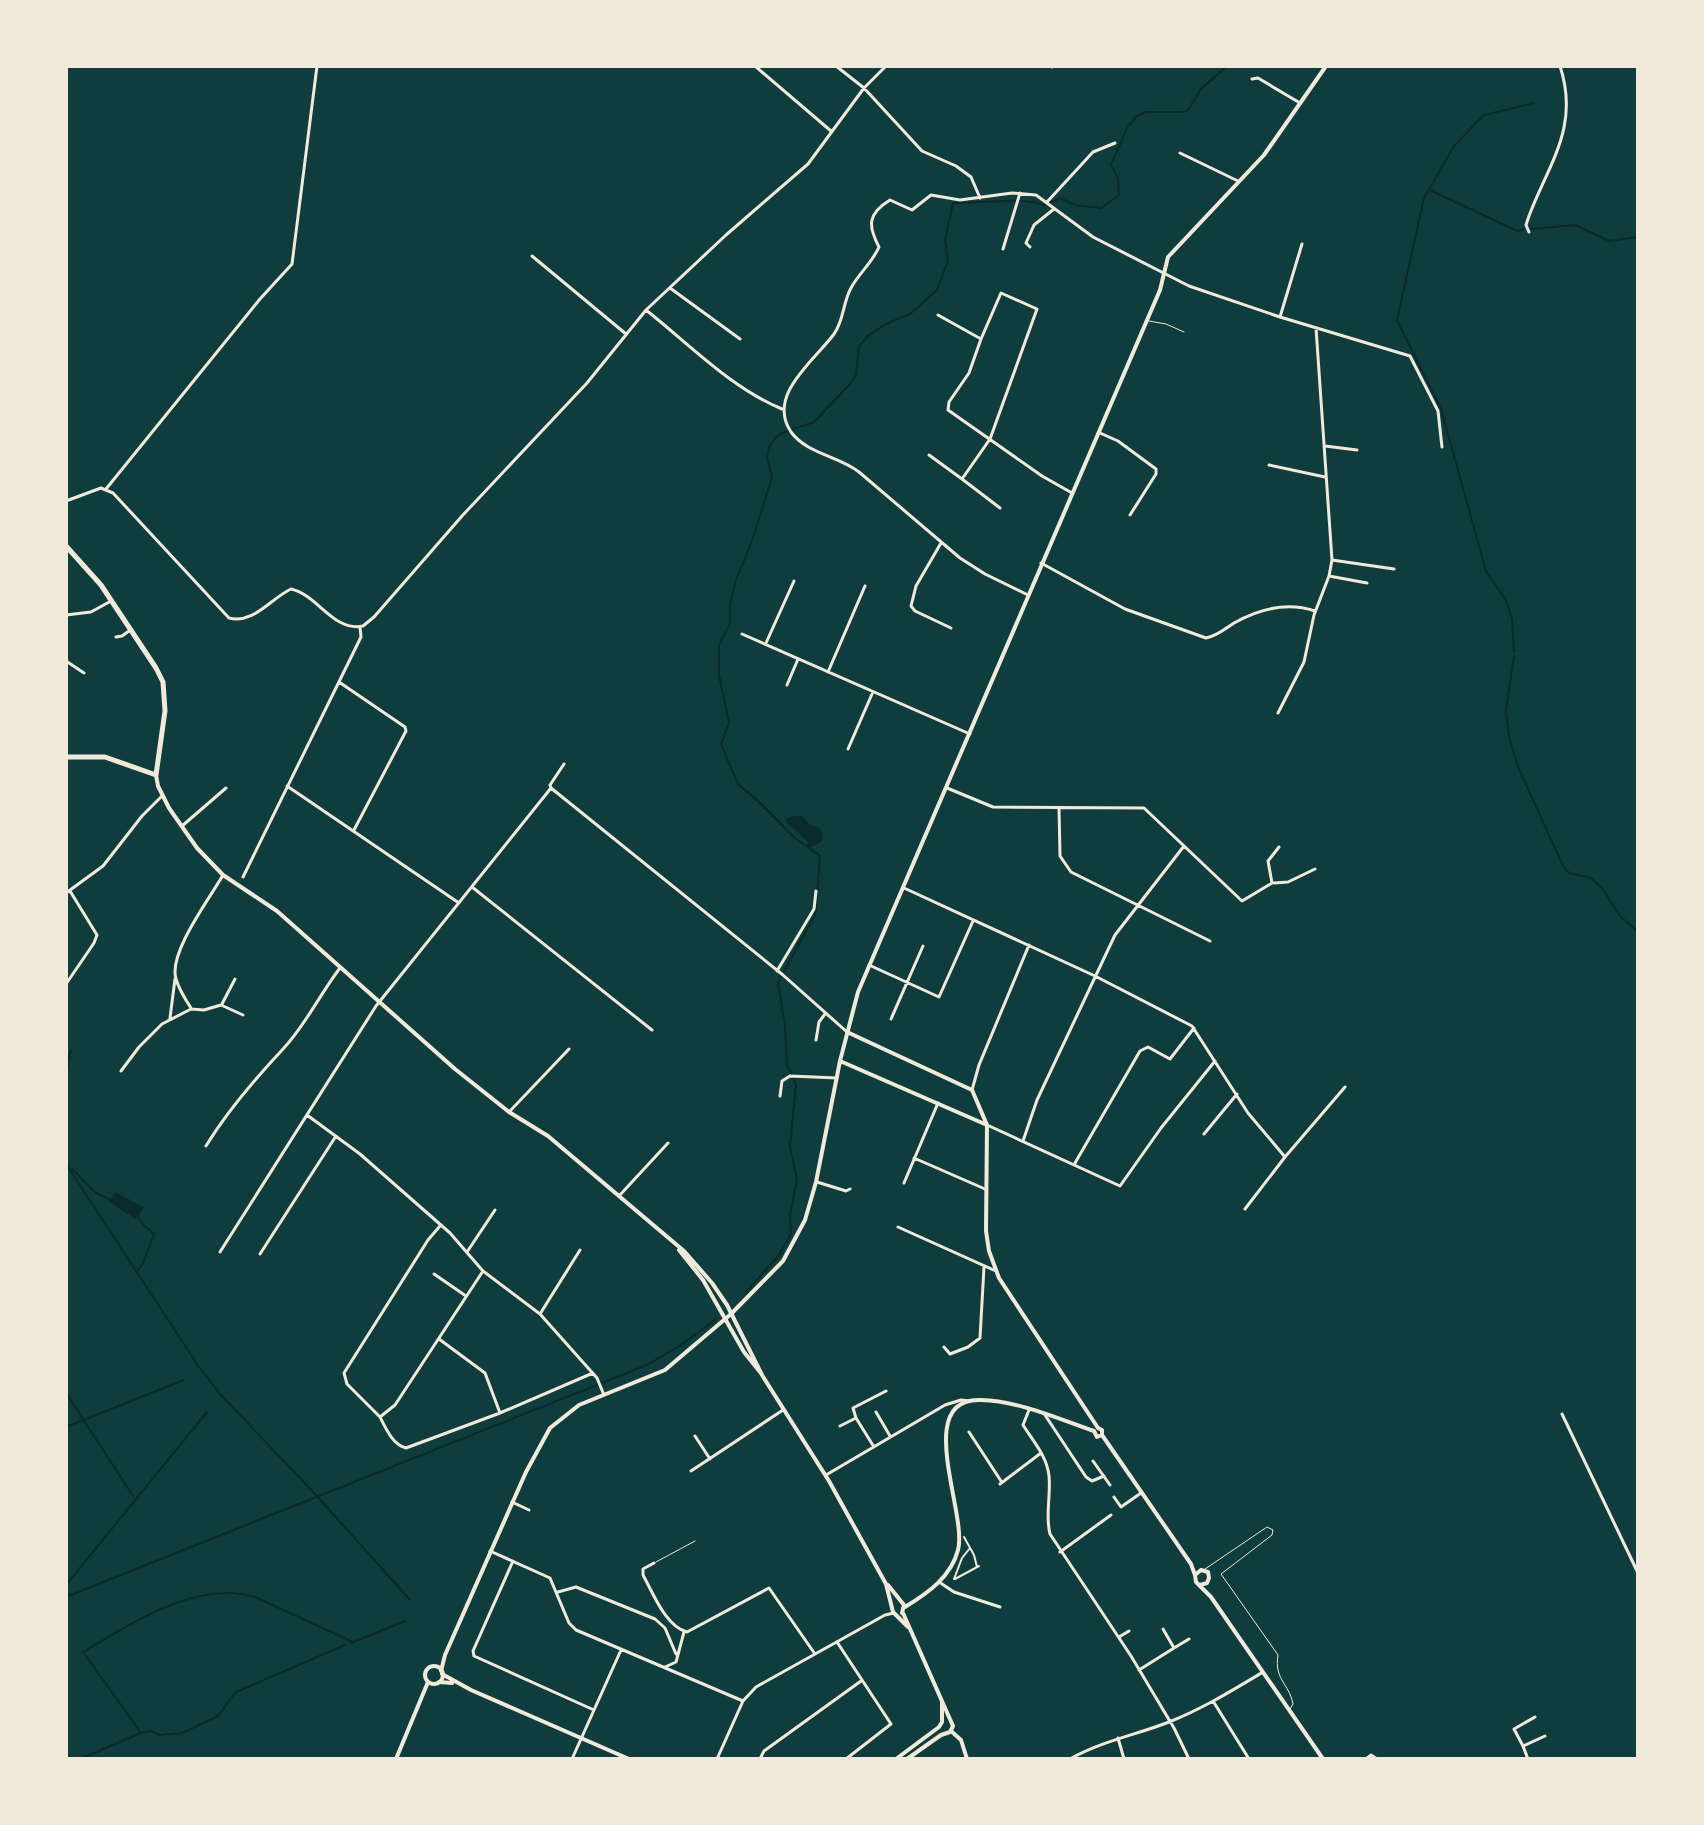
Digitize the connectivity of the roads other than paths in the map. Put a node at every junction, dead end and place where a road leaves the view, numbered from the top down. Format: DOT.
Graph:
graph roads {
  1 [pos="317,66"];
  2 [pos="755,66"];
  3 [pos="836,66"];
  4 [pos="875,66"];
  5 [pos="886,66"];
  6 [pos="1326,66"];
  7 [pos="1560,66"];
  8 [pos="880,71"];
  9 [pos="1252,79"];
  10 [pos="864,88"];
  11 [pos="1300,103"];
  12 [pos="832,132"];
  13 [pos="1115,143"];
  14 [pos="1180,153"];
  15 [pos="1240,182"];
  16 [pos="1020,193"];
  17 [pos="980,198"];
  18 [pos="1047,202"];
  19 [pos="1055,208"];
  20 [pos="1529,232"];
  21 [pos="1302,244"];
  22 [pos="1030,247"];
  23 [pos="1003,249"];
  24 [pos="532,256"];
  25 [pos="1164,274"];
  26 [pos="670,288"];
  27 [pos="646,310"];
  28 [pos="938,315"];
  29 [pos="1280,317"];
  30 [pos="1147,321"];
  31 [pos="1316,328"];
  32 [pos="1184,332"];
  33 [pos="626,334"];
  34 [pos="740,339"];
  35 [pos="981,339"];
  36 [pos="784,409"];
  37 [pos="1098,432"];
  38 [pos="990,439"];
  39 [pos="1324,445"];
  40 [pos="1442,447"];
  41 [pos="1357,450"];
  42 [pos="929,455"];
  43 [pos="1269,465"];
  44 [pos="1325,477"];
  45 [pos="962,479"];
  46 [pos="106,489"];
  47 [pos="1072,493"];
  48 [pos="66,501"];
  49 [pos="1000,508"];
  50 [pos="1130,515"];
  51 [pos="941,543"];
  52 [pos="66,546"];
  53 [pos="1332,560"];
  54 [pos="1041,563"];
  55 [pos="1394,569"];
  56 [pos="1329,576"];
  57 [pos="794,581"];
  58 [pos="1367,583"];
  59 [pos="865,586"];
  60 [pos="1028,595"];
  61 [pos="111,601"];
  62 [pos="1315,611"];
  63 [pos="66,615"];
  64 [pos="360,627"];
  65 [pos="951,628"];
  66 [pos="129,631"];
  67 [pos="742,634"];
  68 [pos="116,637"];
  69 [pos="766,644"];
  70 [pos="798,659"];
  71 [pos="66,661"];
  72 [pos="828,672"];
  73 [pos="84,673"];
  74 [pos="338,681"];
  75 [pos="787,685"];
  76 [pos="873,693"];
  77 [pos="1278,713"];
  78 [pos="970,734"];
  79 [pos="848,749"];
  80 [pos="66,757"];
  81 [pos="564,764"];
  82 [pos="156,775"];
  83 [pos="287,786"];
  84 [pos="226,788"];
  85 [pos="551,788"];
  86 [pos="947,788"];
  87 [pos="162,796"];
  88 [pos="1059,808"];
  89 [pos="182,826"];
  90 [pos="354,830"];
  91 [pos="1184,846"];
  92 [pos="1279,847"];
  93 [pos="1315,869"];
  94 [pos="223,875"];
  95 [pos="243,877"];
  96 [pos="1272,883"];
  97 [pos="239,886"];
  98 [pos="472,887"];
  99 [pos="904,888"];
  100 [pos="816,891"];
  101 [pos="68,892"];
  102 [pos="459,903"];
  103 [pos="1137,906"];
  104 [pos="973,921"];
  105 [pos="1210,941"];
  106 [pos="1029,945"];
  107 [pos="923,946"];
  108 [pos="869,965"];
  109 [pos="340,968"];
  110 [pos="780,973"];
  111 [pos="1095,976"];
  112 [pos="175,978"];
  113 [pos="235,979"];
  114 [pos="907,983"];
  115 [pos="66,984"];
  116 [pos="379,1002"];
  117 [pos="221,1005"];
  118 [pos="191,1009"];
  119 [pos="826,1013"];
  120 [pos="243,1015"];
  121 [pos="170,1018"];
  122 [pos="891,1019"];
  123 [pos="1194,1028"];
  124 [pos="652,1030"];
  125 [pos="847,1032"];
  126 [pos="816,1040"];
  127 [pos="569,1049"];
  128 [pos="840,1061"];
  129 [pos="1215,1061"];
  130 [pos="121,1071"];
  131 [pos="837,1078"];
  132 [pos="1345,1087"];
  133 [pos="972,1090"];
  134 [pos="1237,1094"];
  135 [pos="780,1096"];
  136 [pos="938,1103"];
  137 [pos="509,1112"];
  138 [pos="307,1115"];
  139 [pos="987,1125"];
  140 [pos="1204,1134"];
  141 [pos="336,1135"];
  142 [pos="1023,1141"];
  143 [pos="668,1143"];
  144 [pos="206,1146"];
  145 [pos="1285,1157"];
  146 [pos="914,1158"];
  147 [pos="1073,1164"];
  148 [pos="816,1182"];
  149 [pos="904,1183"];
  150 [pos="850,1189"];
  151 [pos="985,1189"];
  152 [pos="619,1196"];
  153 [pos="1245,1209"];
  154 [pos="495,1210"];
  155 [pos="440,1226"];
  156 [pos="898,1227"];
  157 [pos="675,1245"];
  158 [pos="580,1250"];
  159 [pos="220,1252"];
  160 [pos="467,1252"];
  161 [pos="260,1254"];
  162 [pos="984,1267"];
  163 [pos="483,1271"];
  164 [pos="996,1271"];
  165 [pos="434,1274"];
  166 [pos="466,1296"];
  167 [pos="540,1314"];
  168 [pos="731,1314"];
  169 [pos="726,1319"];
  170 [pos="438,1338"];
  171 [pos="944,1347"];
  172 [pos="593,1373"];
  173 [pos="762,1375"];
  174 [pos="886,1391"];
  175 [pos="604,1395"];
  176 [pos="970,1401"];
  177 [pos="783,1410"];
  178 [pos="1029,1410"];
  179 [pos="876,1412"];
  180 [pos="500,1413"];
  181 [pos="1562,1414"];
  182 [pos="1045,1415"];
  183 [pos="380,1417"];
  184 [pos="856,1418"];
  185 [pos="840,1426"];
  186 [pos="1096,1430"];
  187 [pos="969,1432"];
  188 [pos="695,1436"];
  189 [pos="891,1437"];
  190 [pos="874,1447"];
  191 [pos="1042,1453"];
  192 [pos="710,1459"];
  193 [pos="1093,1461"];
  194 [pos="691,1471"];
  195 [pos="826,1475"];
  196 [pos="1104,1476"];
  197 [pos="1110,1485"];
  198 [pos="1142,1492"];
  199 [pos="1114,1497"];
  200 [pos="512,1502"];
  201 [pos="529,1510"];
  202 [pos="1111,1515"];
  203 [pos="964,1537"];
  204 [pos="695,1541"];
  205 [pos="970,1548"];
  206 [pos="490,1551"];
  207 [pos="1060,1552"];
  208 [pos="513,1561"];
  209 [pos="654,1563"];
  210 [pos="1191,1564"];
  211 [pos="1202,1570"];
  212 [pos="1638,1573"];
  213 [pos="1195,1575"];
  214 [pos="1208,1581"];
  215 [pos="939,1582"];
  216 [pos="886,1584"];
  217 [pos="1200,1585"];
  218 [pos="558,1592"];
  219 [pos="1211,1597"];
  220 [pos="1000,1607"];
  221 [pos="899,1608"];
  222 [pos="1163,1629"];
  223 [pos="1129,1631"];
  224 [pos="684,1632"];
  225 [pos="1119,1637"];
  226 [pos="1189,1639"];
  227 [pos="836,1642"];
  228 [pos="1174,1648"];
  229 [pos="621,1650"];
  230 [pos="676,1654"];
  231 [pos="815,1654"];
  232 [pos="665,1667"];
  233 [pos="1139,1670"];
  234 [pos="440,1671"];
  235 [pos="1263,1672"];
  236 [pos="861,1681"];
  237 [pos="433,1683"];
  238 [pos="457,1683"];
  239 [pos="743,1701"];
  240 [pos="1213,1701"];
  241 [pos="594,1710"];
  242 [pos="1289,1710"];
  243 [pos="1535,1717"];
  244 [pos="1169,1722"];
  245 [pos="943,1723"];
  246 [pos="951,1731"];
  247 [pos="944,1733"];
  248 [pos="1545,1736"];
  249 [pos="582,1738"];
  250 [pos="1118,1738"];
  251 [pos="1523,1746"];
  252 [pos="849,1758"];
  253 [pos="396,1759"];
  254 [pos="572,1759"];
  255 [pos="629,1759"];
  256 [pos="717,1759"];
  257 [pos="760,1759"];
  258 [pos="896,1759"];
  259 [pos="907,1759"];
  260 [pos="967,1759"];
  261 [pos="1070,1759"];
  262 [pos="1124,1759"];
  263 [pos="1189,1759"];
  264 [pos="1249,1759"];
  265 [pos="1323,1759"];
  266 [pos="1366,1759"];
  267 [pos="1377,1759"];
  268 [pos="1528,1759"];
  1 -- 46 [label="street"];
  2 -- 12 [label="street"];
  3 -- 10 [label="street"];
  4 -- 8 [label="street"];
  5 -- 8 [label="street"];
  6 -- 11 [label="street"];
  7 -- 20 [label="street"];
  8 -- 10 [label="street"];
  9 -- 11 [label="street"];
  10 -- 12 [label="street"];
  10 -- 17 [label="street"];
  11 -- 15 [label="street"];
  12 -- 26 [label="street"];
  13 -- 18 [label="street"];
  14 -- 15 [label="street"];
  15 -- 25 [label="street"];
  16 -- 17 [label="street"];
  16 -- 18 [label="street"];
  16 -- 23 [label="street"];
  17 -- 36 [label="street"];
  18 -- 19 [label="street"];
  19 -- 22 [label="street"];
  19 -- 25 [label="street"];
  21 -- 29 [label="street"];
  24 -- 33 [label="street"];
  25 -- 29 [label="street"];
  25 -- 30 [label="street"];
  26 -- 27 [label="street"];
  26 -- 34 [label="street"];
  27 -- 33 [label="street"];
  27 -- 36 [label="street"];
  28 -- 35 [label="street"];
  29 -- 31 [label="street"];
  30 -- 32 [label="lane"];
  30 -- 37 [label="street"];
  31 -- 39 [label="street"];
  31 -- 40 [label="street"];
  33 -- 64 [label="street"];
  35 -- 38 [label="street"];
  35 -- 38 [label="street"];
  36 -- 51 [label="street"];
  37 -- 47 [label="street"];
  37 -- 50 [label="street"];
  38 -- 45 [label="street"];
  38 -- 47 [label="street"];
  39 -- 41 [label="street"];
  39 -- 44 [label="street"];
  42 -- 45 [label="street"];
  43 -- 44 [label="street"];
  44 -- 53 [label="street"];
  45 -- 49 [label="street"];
  46 -- 48 [label="street"];
  46 -- 64 [label="street"];
  47 -- 54 [label="street"];
  51 -- 60 [label="street"];
  51 -- 65 [label="street"];
  52 -- 61 [label="main road"];
  53 -- 55 [label="street"];
  53 -- 56 [label="street"];
  54 -- 60 [label="street"];
  54 -- 62 [label="street"];
  56 -- 58 [label="street"];
  56 -- 62 [label="street"];
  57 -- 69 [label="street"];
  59 -- 72 [label="street"];
  60 -- 78 [label="street"];
  61 -- 63 [label="street"];
  61 -- 66 [label="main road"];
  62 -- 77 [label="street"];
  64 -- 74 [label="street"];
  66 -- 68 [label="street"];
  66 -- 82 [label="main road"];
  67 -- 69 [label="street"];
  69 -- 70 [label="street"];
  70 -- 72 [label="street"];
  70 -- 75 [label="street"];
  71 -- 73 [label="street"];
  72 -- 76 [label="street"];
  74 -- 83 [label="street"];
  74 -- 90 [label="street"];
  76 -- 78 [label="street"];
  76 -- 79 [label="street"];
  78 -- 86 [label="street"];
  80 -- 82 [label="main road"];
  81 -- 85 [label="street"];
  82 -- 87 [label="street"];
  83 -- 90 [label="street"];
  83 -- 95 [label="street"];
  84 -- 89 [label="street"];
  85 -- 98 [label="street"];
  85 -- 110 [label="street"];
  86 -- 88 [label="street"];
  86 -- 99 [label="street"];
  87 -- 89 [label="street"];
  87 -- 101 [label="street"];
  88 -- 91 [label="street"];
  88 -- 103 [label="street"];
  89 -- 94 [label="street"];
  90 -- 102 [label="street"];
  91 -- 96 [label="street"];
  91 -- 103 [label="street"];
  92 -- 96 [label="street"];
  93 -- 96 [label="street"];
  94 -- 97 [label="street"];
  94 -- 112 [label="street"];
  95 -- 97 [label="street"];
  97 -- 109 [label="street"];
  98 -- 102 [label="street"];
  98 -- 124 [label="street"];
  99 -- 104 [label="street"];
  99 -- 108 [label="street"];
  100 -- 110 [label="street"];
  101 -- 115 [label="street"];
  102 -- 116 [label="street"];
  103 -- 105 [label="street"];
  103 -- 111 [label="street"];
  104 -- 106 [label="street"];
  104 -- 114 [label="street"];
  106 -- 111 [label="street"];
  106 -- 133 [label="street"];
  107 -- 114 [label="street"];
  108 -- 114 [label="street"];
  108 -- 125 [label="street"];
  109 -- 116 [label="street"];
  109 -- 144 [label="street"];
  110 -- 119 [label="street"];
  111 -- 123 [label="street"];
  111 -- 142 [label="street"];
  112 -- 118 [label="street"];
  112 -- 121 [label="street"];
  113 -- 117 [label="street"];
  114 -- 122 [label="street"];
  116 -- 137 [label="street"];
  116 -- 138 [label="street"];
  117 -- 118 [label="street"];
  117 -- 120 [label="street"];
  118 -- 121 [label="street"];
  119 -- 125 [label="street"];
  119 -- 126 [label="street"];
  121 -- 130 [label="street"];
  123 -- 129 [label="street"];
  123 -- 147 [label="street"];
  125 -- 128 [label="street"];
  125 -- 133 [label="street"];
  127 -- 137 [label="street"];
  128 -- 131 [label="street"];
  128 -- 136 [label="street"];
  129 -- 134 [label="street"];
  129 -- 147 [label="street"];
  131 -- 135 [label="street"];
  131 -- 148 [label="street"];
  132 -- 145 [label="street"];
  133 -- 139 [label="street"];
  134 -- 140 [label="street"];
  134 -- 145 [label="street"];
  136 -- 139 [label="street"];
  136 -- 146 [label="street"];
  137 -- 152 [label="street"];
  138 -- 141 [label="street"];
  138 -- 159 [label="street"];
  139 -- 142 [label="street"];
  139 -- 151 [label="street"];
  141 -- 155 [label="street"];
  141 -- 161 [label="street"];
  142 -- 147 [label="street"];
  143 -- 152 [label="street"];
  145 -- 153 [label="street"];
  146 -- 149 [label="street"];
  146 -- 151 [label="street"];
  148 -- 150 [label="street"];
  148 -- 168 [label="street"];
  151 -- 164 [label="street"];
  152 -- 157 [label="street"];
  154 -- 160 [label="street"];
  155 -- 160 [label="street"];
  155 -- 183 [label="street"];
  156 -- 162 [label="street"];
  157 -- 168 [label="street"];
  157 -- 169 [label="street"];
  158 -- 167 [label="street"];
  160 -- 163 [label="street"];
  162 -- 164 [label="street"];
  162 -- 171 [label="street"];
  163 -- 166 [label="street"];
  163 -- 167 [label="street"];
  164 -- 186 [label="street"];
  165 -- 166 [label="street"];
  166 -- 170 [label="street"];
  167 -- 172 [label="street"];
  168 -- 169 [label="street"];
  168 -- 173 [label="street"];
  169 -- 173 [label="street"];
  169 -- 175 [label="street"];
  170 -- 180 [label="street"];
  170 -- 183 [label="street"];
  172 -- 175 [label="street"];
  172 -- 180 [label="street"];
  173 -- 177 [label="street"];
  174 -- 184 [label="street"];
  175 -- 200 [label="street"];
  176 -- 178 [label="street"];
  176 -- 189 [label="street"];
  176 -- 215 [label="street"];
  177 -- 192 [label="street"];
  177 -- 195 [label="street"];
  178 -- 182 [label="street"];
  178 -- 191 [label="street"];
  179 -- 189 [label="street"];
  180 -- 183 [label="street"];
  181 -- 212 [label="street"];
  182 -- 186 [label="street"];
  182 -- 196 [label="street"];
  184 -- 185 [label="street"];
  184 -- 190 [label="street"];
  186 -- 198 [label="street"];
  187 -- 191 [label="street"];
  188 -- 192 [label="street"];
  189 -- 190 [label="street"];
  190 -- 195 [label="street"];
  191 -- 207 [label="street"];
  192 -- 194 [label="street"];
  193 -- 196 [label="street"];
  195 -- 216 [label="street"];
  196 -- 197 [label="street"];
  198 -- 199 [label="street"];
  198 -- 210 [label="street"];
  200 -- 201 [label="street"];
  200 -- 206 [label="street"];
  202 -- 207 [label="street"];
  203 -- 205 [label="street"];
  204 -- 209 [label="lane"];
  205 -- 205 [label="street"];
  206 -- 208 [label="street"];
  206 -- 234 [label="street"];
  207 -- 225 [label="street"];
  208 -- 218 [label="street"];
  208 -- 241 [label="street"];
  209 -- 224 [label="street"];
  210 -- 211 [label="street"];
  210 -- 213 [label="street"];
  211 -- 213 [label="street"];
  211 -- 214 [label="street"];
  211 -- 242 [label="lane"];
  213 -- 217 [label="street"];
  214 -- 217 [label="street"];
  214 -- 219 [label="street"];
  215 -- 220 [label="street"];
  215 -- 221 [label="street"];
  216 -- 221 [label="street"];
  216 -- 221 [label="street"];
  217 -- 219 [label="street"];
  218 -- 229 [label="street"];
  218 -- 230 [label="street"];
  219 -- 235 [label="street"];
  221 -- 227 [label="street"];
  221 -- 245 [label="street"];
  222 -- 228 [label="street"];
  223 -- 225 [label="street"];
  224 -- 230 [label="street"];
  224 -- 231 [label="street"];
  225 -- 233 [label="street"];
  226 -- 228 [label="street"];
  227 -- 231 [label="street"];
  227 -- 236 [label="street"];
  228 -- 233 [label="street"];
  229 -- 232 [label="street"];
  229 -- 241 [label="street"];
  230 -- 232 [label="street"];
  231 -- 239 [label="street"];
  232 -- 239 [label="street"];
  233 -- 244 [label="street"];
  234 -- 237 [label="street"];
  234 -- 237 [label="street"];
  234 -- 238 [label="street"];
  235 -- 240 [label="street"];
  235 -- 242 [label="street"];
  236 -- 252 [label="street"];
  236 -- 257 [label="street"];
  237 -- 238 [label="street"];
  237 -- 253 [label="street"];
  238 -- 249 [label="street"];
  239 -- 256 [label="street"];
  240 -- 244 [label="street"];
  240 -- 264 [label="street"];
  241 -- 249 [label="street"];
  242 -- 265 [label="street"];
  243 -- 251 [label="street"];
  244 -- 250 [label="street"];
  244 -- 263 [label="street"];
  245 -- 246 [label="street"];
  245 -- 247 [label="street"];
  245 -- 258 [label="street"];
  246 -- 247 [label="street"];
  246 -- 260 [label="street"];
  247 -- 259 [label="street"];
  248 -- 251 [label="street"];
  249 -- 254 [label="street"];
  249 -- 255 [label="street"];
  250 -- 261 [label="street"];
  250 -- 262 [label="street"];
  251 -- 268 [label="street"];
  266 -- 267 [label="street"];
}
